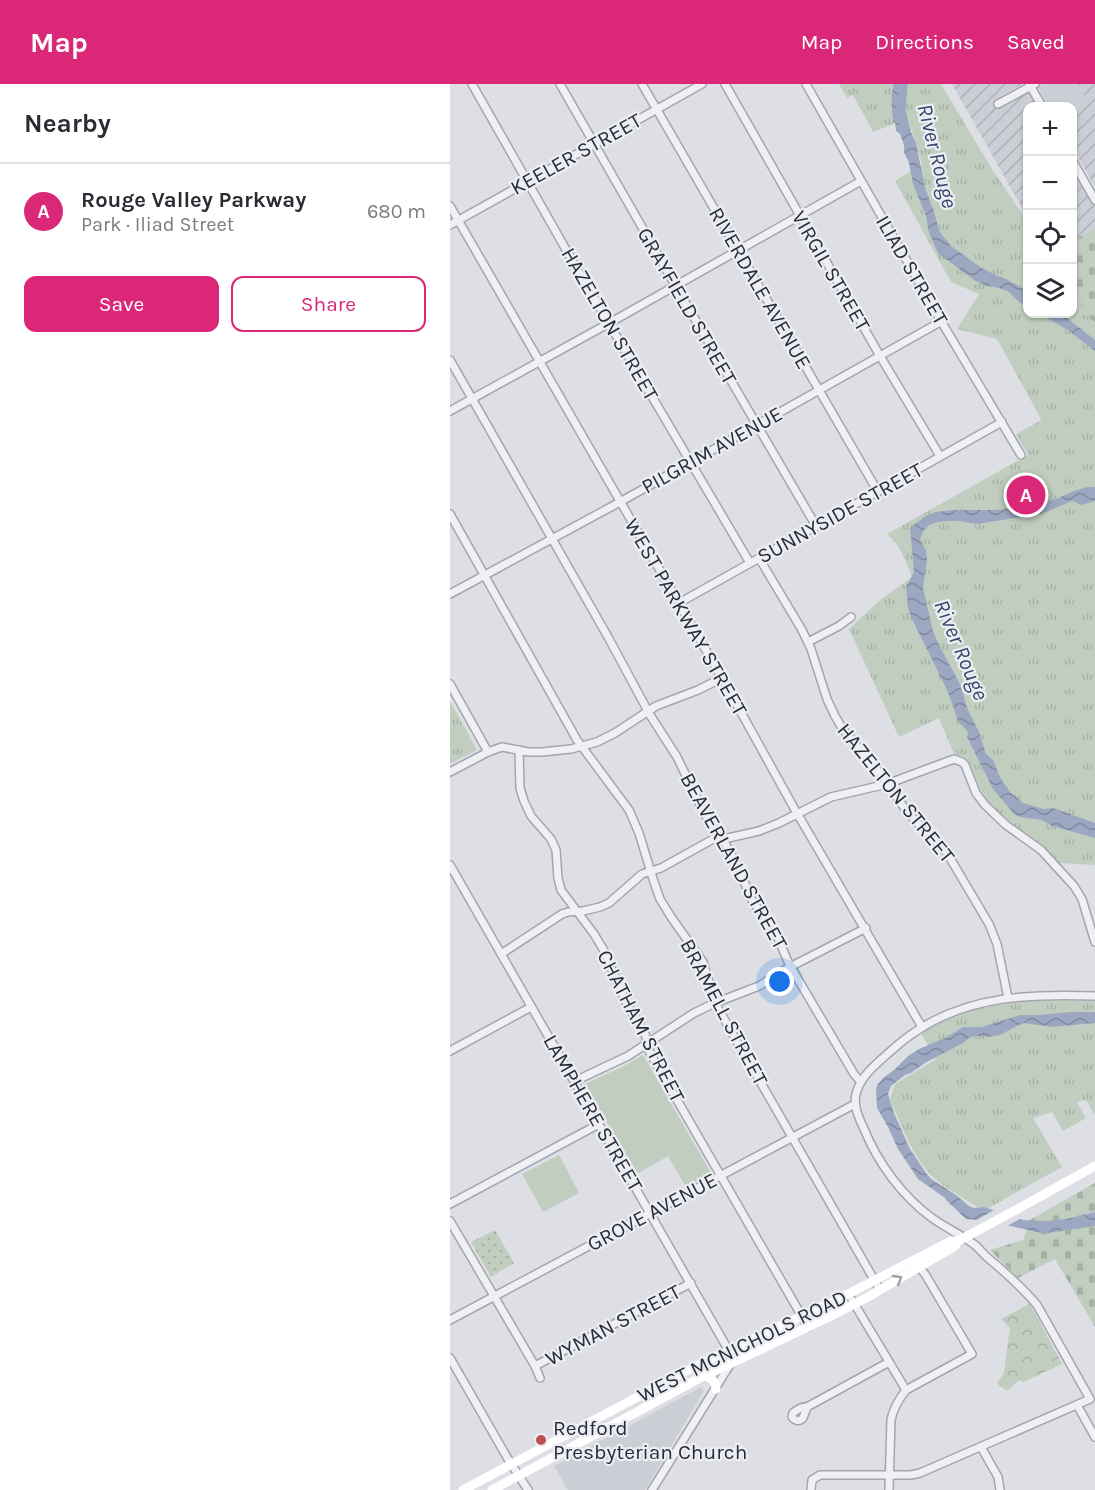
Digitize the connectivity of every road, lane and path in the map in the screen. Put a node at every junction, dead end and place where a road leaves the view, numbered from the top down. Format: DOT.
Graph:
graph roads {
  1 [pos="472,84"];
  2 [pos="560,84"];
  3 [pos="642,84"];
  4 [pos="702,84"];
  5 [pos="725,84"];
  6 [pos="806,84"];
  7 [pos="1031,85"];
  8 [pos="1040,102"];
  9 [pos="998,104"];
  10 [pos="656,109"];
  11 [pos="594,144"];
  12 [pos="1077,169"];
  13 [pos="861,181"];
  14 [pos="528,182"];
  15 [pos="1095,200"];
  16 [pos="450,206"];
  17 [pos="800,216"];
  18 [pos="458,221"];
  19 [pos="450,225"];
  20 [pos="739,250"];
  21 [pos="676,286"];
  22 [pos="942,321"];
  23 [pos="609,323"];
  24 [pos="879,356"];
  25 [pos="450,360"];
  26 [pos="539,362"];
  27 [pos="819,390"];
  28 [pos="472,399"];
  29 [pos="450,411"];
  30 [pos="1002,422"];
  31 [pos="756,425"];
  32 [pos="1021,455"];
  33 [pos="940,456"];
  34 [pos="691,462"];
  35 [pos="878,492"];
  36 [pos="620,502"];
  37 [pos="450,514"];
  38 [pos="816,526"];
  39 [pos="552,539"];
  40 [pos="759,558"];
  41 [pos="750,564"];
  42 [pos="485,575"];
  43 [pos="450,594"];
  44 [pos="679,603"];
  45 [pos="851,617"];
  46 [pos="808,642"];
  47 [pos="722,678"];
  48 [pos="450,684"];
  49 [pos="648,710"];
  50 [pos="581,747"];
  51 [pos="519,750"];
  52 [pos="488,752"];
  53 [pos="450,772"];
  54 [pos="887,784"];
  55 [pos="798,814"];
  56 [pos="722,838"];
  57 [pos="450,866"];
  58 [pos="650,872"];
  59 [pos="576,911"];
  60 [pos="866,928"];
  61 [pos="1095,942"];
  62 [pos="501,954"];
  63 [pos="791,967"];
  64 [pos="1095,996"];
  65 [pos="1008,998"];
  66 [pos="715,1003"];
  67 [pos="531,1007"];
  68 [pos="922,1027"];
  69 [pos="647,1043"];
  70 [pos="450,1051"];
  71 [pos="574,1081"];
  72 [pos="861,1082"];
  73 [pos="855,1104"];
  74 [pos="599,1124"];
  75 [pos="792,1138"];
  76 [pos="1095,1166"];
  77 [pos="721,1176"];
  78 [pos="450,1204"];
  79 [pos="651,1213"];
  80 [pos="450,1221"];
  81 [pos="964,1238"];
  82 [pos="916,1264"];
  83 [pos="874,1280"];
  84 [pos="691,1283"];
  85 [pos="880,1290"];
  86 [pos="848,1294"];
  87 [pos="494,1296"];
  88 [pos="854,1304"];
  89 [pos="802,1317"];
  90 [pos="450,1320"];
  91 [pos="808,1327"];
  92 [pos="729,1351"];
  93 [pos="450,1358"];
  94 [pos="889,1362"];
  95 [pos="731,1363"];
  96 [pos="535,1366"];
  97 [pos="692,1368"];
  98 [pos="674,1377"];
  99 [pos="540,1378"];
  100 [pos="701,1378"];
  101 [pos="680,1389"];
  102 [pos="716,1389"];
  103 [pos="906,1390"];
  104 [pos="1077,1405"];
  105 [pos="807,1407"];
  106 [pos="1095,1437"];
  107 [pos="981,1447"];
  108 [pos="526,1456"];
  109 [pos="511,1464"];
  110 [pos="532,1468"];
  111 [pos="890,1474"];
  112 [pos="518,1476"];
  113 [pos="464,1490"];
  114 [pos="492,1490"];
  115 [pos="528,1490"];
  116 [pos="652,1490"];
  117 [pos="811,1490"];
  118 [pos="890,1490"];
  119 [pos="1000,1490"];
  1 -- 14 [label="street, HAZELTON STREET"];
  2 -- 11 [label="street, GRAYFIELD STREET"];
  3 -- 10 [label="street, RIVERDALE AVENUE"];
  4 -- 10 [label="street, KEELER STREET"];
  5 -- 17 [label="street, VIRGIL STREET"];
  6 -- 13 [label="street, ILIAD STREET"];
  7 -- 8 [label="street"];
  7 -- 9 [label="street"];
  10 -- 11 [label="street, KEELER STREET"];
  10 -- 20 [label="street, RIVERDALE AVENUE"];
  11 -- 14 [label="street, KEELER STREET"];
  11 -- 21 [label="street, GRAYFIELD STREET"];
  12 -- 15 [label="street"];
  13 -- 17 [label="street"];
  13 -- 22 [label="street, ILIAD STREET"];
  14 -- 18 [label="street, KEELER STREET"];
  14 -- 23 [label="street, HAZELTON STREET"];
  16 -- 18 [label="street, WEST PARKWAY STREET"];
  17 -- 20 [label="street"];
  17 -- 24 [label="street, VIRGIL STREET"];
  18 -- 19 [label="street, KEELER STREET"];
  18 -- 26 [label="street, WEST PARKWAY STREET"];
  20 -- 21 [label="street"];
  20 -- 27 [label="street, RIVERDALE AVENUE"];
  21 -- 23 [label="street"];
  21 -- 31 [label="street, GRAYFIELD STREET"];
  22 -- 24 [label="street, PILGRIM AVENUE"];
  22 -- 30 [label="street, ILIAD STREET"];
  23 -- 26 [label="street"];
  23 -- 34 [label="street, HAZELTON STREET"];
  24 -- 27 [label="street, PILGRIM AVENUE"];
  24 -- 33 [label="street, VIRGIL STREET"];
  25 -- 28 [label="street, BEAVERLAND STREET"];
  26 -- 28 [label="street"];
  26 -- 36 [label="street, WEST PARKWAY STREET"];
  27 -- 31 [label="street, PILGRIM AVENUE"];
  27 -- 35 [label="street, RIVERDALE AVENUE"];
  28 -- 29 [label="street"];
  28 -- 39 [label="street, BEAVERLAND STREET"];
  30 -- 32 [label="street, ILIAD STREET"];
  30 -- 33 [label="street, SUNNYSIDE STREET"];
  31 -- 34 [label="street, PILGRIM AVENUE"];
  31 -- 38 [label="street, GRAYFIELD STREET"];
  33 -- 35 [label="street, SUNNYSIDE STREET"];
  34 -- 36 [label="street, PILGRIM AVENUE"];
  34 -- 41 [label="street, HAZELTON STREET"];
  35 -- 38 [label="street, SUNNYSIDE STREET"];
  36 -- 39 [label="street, PILGRIM AVENUE"];
  36 -- 44 [label="street, WEST PARKWAY STREET"];
  37 -- 42 [label="street, BRAMELL STREET"];
  38 -- 40 [label="street, SUNNYSIDE STREET"];
  39 -- 42 [label="street, PILGRIM AVENUE"];
  39 -- 49 [label="street, BEAVERLAND STREET"];
  40 -- 41 [label="street, SUNNYSIDE STREET"];
  40 -- 46 [label="street, HAZELTON STREET"];
  41 -- 44 [label="street, SUNNYSIDE STREET"];
  42 -- 43 [label="street, PILGRIM AVENUE"];
  42 -- 50 [label="street, BRAMELL STREET"];
  44 -- 47 [label="street, WEST PARKWAY STREET"];
  45 -- 46 [label="street"];
  46 -- 54 [label="street, HAZELTON STREET"];
  47 -- 49 [label="street"];
  47 -- 55 [label="street, WEST PARKWAY STREET"];
  48 -- 52 [label="street"];
  49 -- 50 [label="street"];
  49 -- 56 [label="street, BEAVERLAND STREET"];
  50 -- 51 [label="street"];
  50 -- 58 [label="street, BRAMELL STREET"];
  51 -- 52 [label="street"];
  51 -- 59 [label="street, CHATHAM STREET"];
  52 -- 53 [label="street"];
  54 -- 55 [label="street"];
  54 -- 61 [label="street"];
  54 -- 65 [label="street, HAZELTON STREET"];
  55 -- 56 [label="street"];
  55 -- 60 [label="street, WEST PARKWAY STREET"];
  56 -- 58 [label="street"];
  56 -- 63 [label="street, BEAVERLAND STREET"];
  57 -- 62 [label="street, LAMPHERE STREET"];
  58 -- 59 [label="street"];
  58 -- 66 [label="street, BRAMELL STREET"];
  59 -- 62 [label="street"];
  59 -- 69 [label="street, CHATHAM STREET"];
  60 -- 63 [label="street"];
  60 -- 68 [label="street, WEST PARKWAY STREET"];
  62 -- 67 [label="street, LAMPHERE STREET"];
  63 -- 66 [label="street"];
  63 -- 72 [label="street, BEAVERLAND STREET"];
  64 -- 65 [label="street"];
  65 -- 68 [label="street"];
  66 -- 69 [label="street"];
  66 -- 75 [label="street, BRAMELL STREET"];
  67 -- 70 [label="street"];
  67 -- 71 [label="street, LAMPHERE STREET"];
  68 -- 72 [label="street"];
  69 -- 71 [label="street"];
  69 -- 77 [label="street, CHATHAM STREET"];
  71 -- 74 [label="street, LAMPHERE STREET"];
  72 -- 73 [label="street"];
  73 -- 75 [label="street, GROVE AVENUE"];
  73 -- 81 [label="street"];
  74 -- 78 [label="street"];
  74 -- 79 [label="street, LAMPHERE STREET"];
  75 -- 77 [label="street, GROVE AVENUE"];
  75 -- 83 [label="street, BRAMELL STREET"];
  76 -- 81 [label="main road, WEST MCNICHOLS ROAD"];
  77 -- 79 [label="street, GROVE AVENUE"];
  77 -- 89 [label="street, CHATHAM STREET"];
  79 -- 84 [label="street, LAMPHERE STREET"];
  79 -- 87 [label="street, GROVE AVENUE"];
  80 -- 87 [label="street"];
  81 -- 82 [label="main road, WEST MCNICHOLS ROAD"];
  81 -- 104 [label="street"];
  82 -- 83 [label="main road, WEST MCNICHOLS ROAD"];
  85 -- 82 [label="main road, WEST MCNICHOLS ROAD, one-way"];
  82 -- 103 [label="street"];
  83 -- 85 [label="street, BRAMELL STREET"];
  83 -- 86 [label="main road, WEST MCNICHOLS ROAD"];
  84 -- 92 [label="street, LAMPHERE STREET"];
  84 -- 96 [label="street, WYMAN STREET"];
  85 -- 88 [label="main road, WEST MCNICHOLS ROAD"];
  86 -- 88 [label="street"];
  86 -- 89 [label="main road, WEST MCNICHOLS ROAD"];
  87 -- 90 [label="street, GROVE AVENUE"];
  87 -- 96 [label="street"];
  88 -- 91 [label="main road, WEST MCNICHOLS ROAD"];
  88 -- 94 [label="street"];
  89 -- 91 [label="street, CHATHAM STREET"];
  89 -- 92 [label="main road, WEST MCNICHOLS ROAD"];
  91 -- 95 [label="main road, WEST MCNICHOLS ROAD"];
  92 -- 95 [label="street, LAMPHERE STREET"];
  92 -- 97 [label="main road, WEST MCNICHOLS ROAD"];
  93 -- 109 [label="street"];
  94 -- 103 [label="street"];
  94 -- 105 [label="street"];
  95 -- 100 [label="main road, WEST MCNICHOLS ROAD"];
  95 -- 102 [label="street"];
  96 -- 99 [label="street"];
  97 -- 98 [label="main road, WEST MCNICHOLS ROAD"];
  97 -- 100 [label="main road"];
  98 -- 101 [label="main road"];
  98 -- 108 [label="main road, WEST MCNICHOLS ROAD"];
  100 -- 101 [label="main road, WEST MCNICHOLS ROAD"];
  100 -- 102 [label="main road"];
  101 -- 110 [label="main road, WEST MCNICHOLS ROAD"];
  102 -- 116 [label="street"];
  103 -- 111 [label="street"];
  104 -- 106 [label="street"];
  104 -- 107 [label="street"];
  107 -- 111 [label="street"];
  107 -- 119 [label="street"];
  108 -- 109 [label="main road, WEST MCNICHOLS ROAD"];
  108 -- 110 [label="main road"];
  109 -- 112 [label="street"];
  109 -- 113 [label="main road, WEST MCNICHOLS ROAD"];
  110 -- 112 [label="main road, WEST MCNICHOLS ROAD"];
  111 -- 117 [label="street"];
  111 -- 118 [label="street"];
  112 -- 114 [label="main road, WEST MCNICHOLS ROAD"];
  112 -- 115 [label="street"];
}
